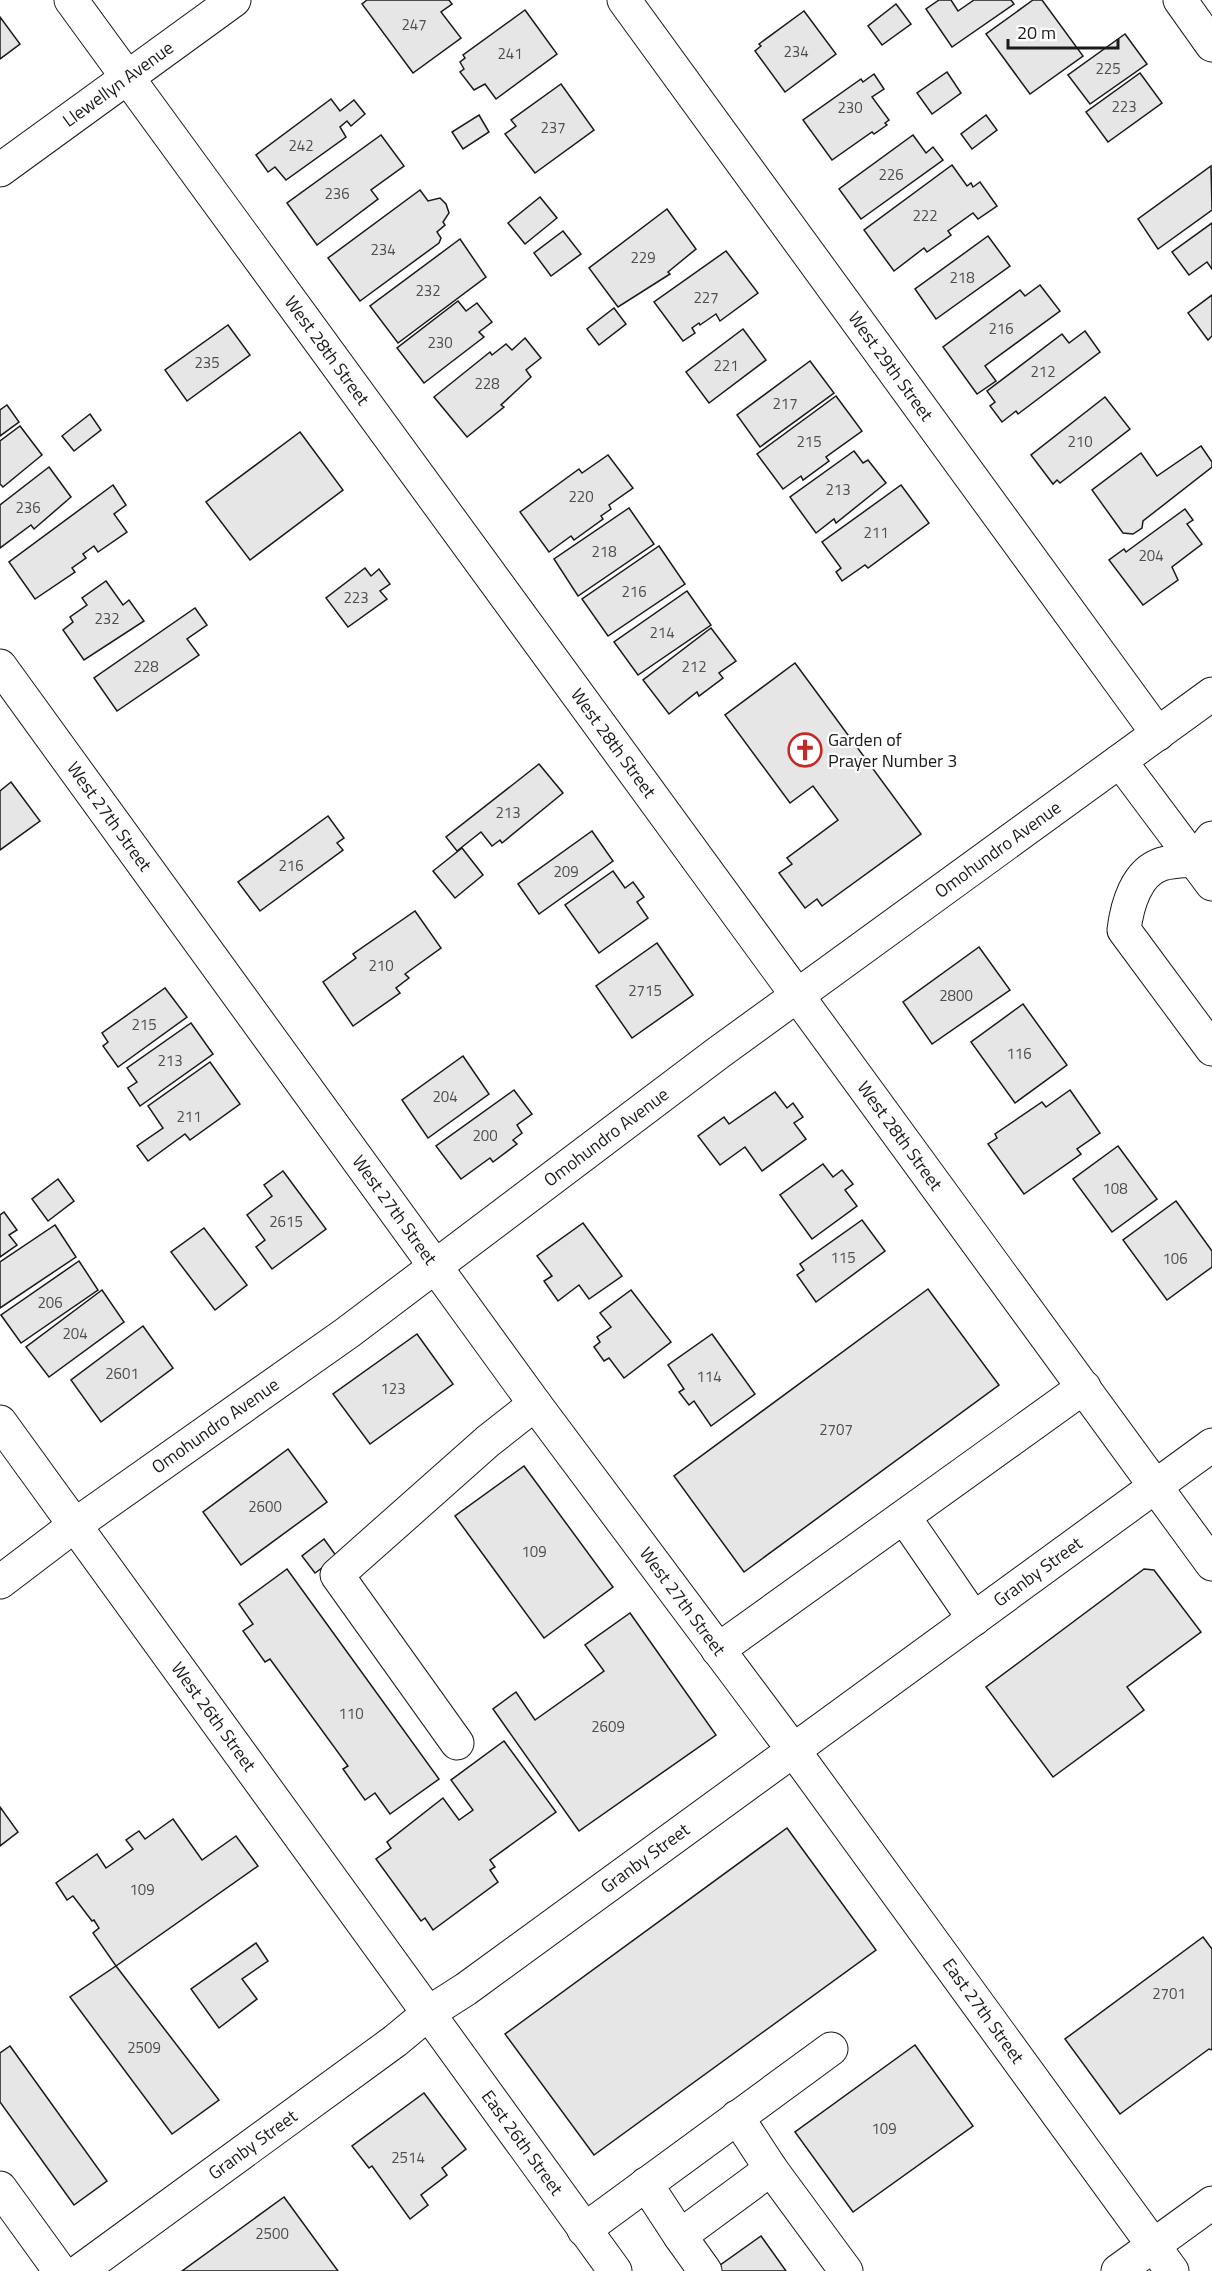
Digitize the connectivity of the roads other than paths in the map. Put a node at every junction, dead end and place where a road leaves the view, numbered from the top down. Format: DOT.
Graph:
graph roads {
  1 [pos="71,0"];
  2 [pos="234,0"];
  3 [pos="624,0"];
  4 [pos="1180,0"];
  5 [pos="1212,45"];
  6 [pos="128,78"];
  7 [pos="0,170"];
  8 [pos="0,666"];
  9 [pos="1212,694"];
  10 [pos="1158,734"];
  11 [pos="1120,761"];
  12 [pos="1206,860"];
  13 [pos="799,995"];
  14 [pos="1212,1049"];
  15 [pos="437,1266"];
  16 [pos="1084,1387"];
  17 [pos="535,1404"];
  18 [pos="0,1422"];
  19 [pos="1212,1445"];
  20 [pos="1156,1486"];
  21 [pos="904,1516"];
  22 [pos="75,1525"];
  23 [pos="1212,1564"];
  24 [pos="0,1582"];
  25 [pos="974,1619"];
  26 [pos="718,1650"];
  27 [pos="457,1743"];
  28 [pos="794,1751"];
  29 [pos="430,2012"];
  30 [pos="831,2049"];
  31 [pos="737,2117"];
  32 [pos="771,2169"];
  33 [pos="646,2184"];
  34 [pos="0,2188"];
  35 [pos="1212,2203"];
  36 [pos="584,2230"];
  37 [pos="680,2236"];
  38 [pos="1163,2258"];
  39 [pos="60,2271"];
  40 [pos="80,2271"];
  41 [pos="615,2271"];
  42 [pos="705,2271"];
  43 [pos="846,2271"];
  44 [pos="1118,2271"];
  1 -- 6 [label="street, West 28th Street"];
  2 -- 6 [label="street, Llewellyn Avenue"];
  3 -- 10 [label="street, West 29th Street"];
  4 -- 5 [label="street"];
  6 -- 7 [label="street, Llewellyn Avenue"];
  6 -- 13 [label="street, West 28th Street"];
  8 -- 15 [label="street, West 27th Street"];
  9 -- 10 [label="street, Omohundro Avenue"];
  10 -- 11 [label="street, Omohundro Avenue"];
  11 -- 12 [label="street"];
  11 -- 13 [label="street, Omohundro Avenue"];
  12 -- 14 [label="street"];
  13 -- 15 [label="street, Omohundro Avenue"];
  13 -- 16 [label="street, West 28th Street"];
  15 -- 17 [label="street, West 27th Street"];
  15 -- 22 [label="street, Omohundro Avenue"];
  16 -- 20 [label="street, West 28th Street"];
  16 -- 21 [label="street"];
  17 -- 26 [label="street, West 27th Street"];
  17 -- 27 [label="street"];
  18 -- 22 [label="street, West 26th Street"];
  19 -- 20 [label="street, Granby Street"];
  20 -- 23 [label="street, West 28th Street"];
  20 -- 25 [label="street, Granby Street"];
  21 -- 25 [label="street"];
  21 -- 26 [label="street"];
  22 -- 24 [label="street, Omohundro Avenue"];
  22 -- 29 [label="street, West 26th Street"];
  25 -- 28 [label="street, Granby Street"];
  26 -- 28 [label="street, West 27th Street"];
  28 -- 29 [label="street, Granby Street"];
  28 -- 38 [label="street, East 27th Street"];
  29 -- 36 [label="street, East 26th Street"];
  29 -- 40 [label="street, Granby Street"];
  30 -- 31 [label="street"];
  31 -- 32 [label="street"];
  31 -- 33 [label="street"];
  32 -- 37 [label="street"];
  32 -- 43 [label="street"];
  33 -- 36 [label="street"];
  33 -- 37 [label="street"];
  34 -- 39 [label="street"];
  35 -- 38 [label="street"];
  36 -- 41 [label="street, East 26th Street"];
  37 -- 42 [label="street"];
  38 -- 44 [label="street"];
}
